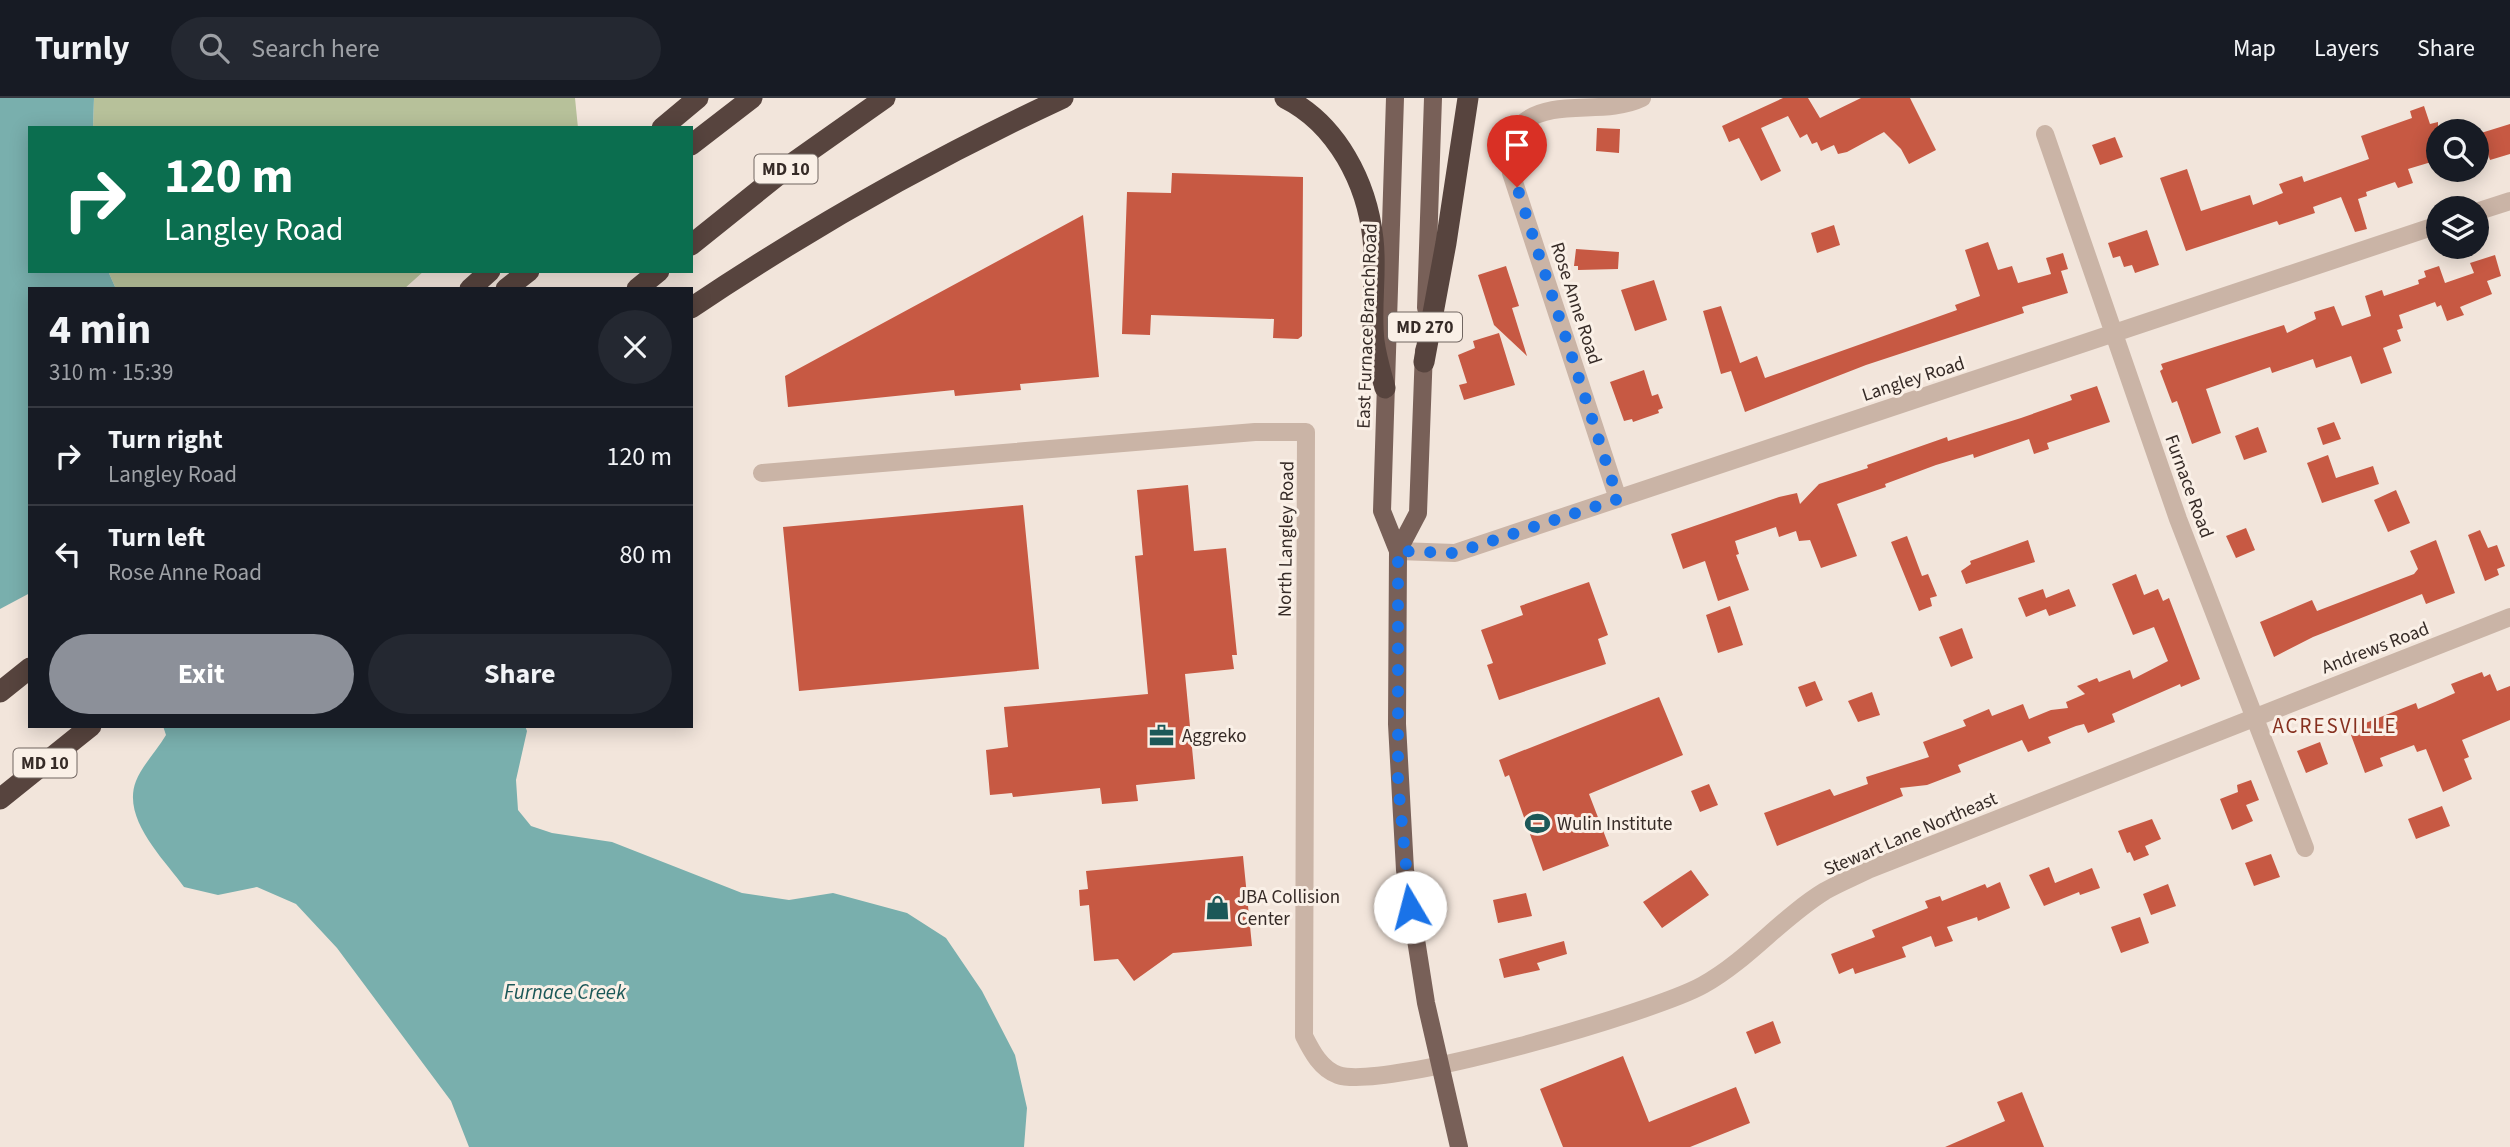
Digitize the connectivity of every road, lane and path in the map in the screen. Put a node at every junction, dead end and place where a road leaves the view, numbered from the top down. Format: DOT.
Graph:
graph roads {
  1 [pos="698,98"];
  2 [pos="752,98"];
  3 [pos="885,98"];
  4 [pos="1063,98"];
  5 [pos="1285,98"];
  6 [pos="1395,98"];
  7 [pos="1433,98"];
  8 [pos="1468,98"];
  9 [pos="1642,98"];
  10 [pos="664,126"];
  11 [pos="2045,134"];
  12 [pos="693,143"];
  13 [pos="2510,201"];
  14 [pos="2489,208"];
  15 [pos="2426,229"];
  16 [pos="693,243"];
  17 [pos="488,273"];
  18 [pos="526,273"];
  19 [pos="657,273"];
  20 [pos="472,287"];
  21 [pos="509,287"];
  22 [pos="639,287"];
  23 [pos="693,306"];
  24 [pos="2114,334"];
  25 [pos="1424,362"];
  26 [pos="1385,388"];
  27 [pos="762,474"];
  28 [pos="1618,499"];
  29 [pos="1398,551"];
  30 [pos="2510,617"];
  31 [pos="28,669"];
  32 [pos="0,692"];
  33 [pos="2256,716"];
  34 [pos="89,728"];
  35 [pos="0,799"];
  36 [pos="2305,848"];
  37 [pos="1439,1065"];
  38 [pos="1459,1147"];
  1 -- 10 [label="highway"];
  2 -- 12 [label="highway"];
  3 -- 16 [label="highway, MD 10"];
  4 -- 23 [label="highway"];
  5 -- 26 [label="highway"];
  6 -- 26 [label="main road, East Furnace Branch Road / MD 270"];
  7 -- 25 [label="main road, East Furnace Branch Road / MD 270"];
  8 -- 25 [label="highway"];
  9 -- 28 [label="street, Rose Anne Road"];
  11 -- 24 [label="street, Furnace Road"];
  13 -- 14 [label="street"];
  15 -- 24 [label="street, Langley Road"];
  17 -- 20 [label="highway"];
  18 -- 21 [label="highway"];
  19 -- 22 [label="highway"];
  24 -- 28 [label="street, Langley Road"];
  24 -- 33 [label="street, Furnace Road"];
  25 -- 29 [label="main road, East Furnace Branch Road / MD 270"];
  26 -- 29 [label="main road, East Furnace Branch Road / MD 270"];
  27 -- 37 [label="street, North Langley Road"];
  28 -- 29 [label="street, Langley Road"];
  29 -- 37 [label="main road, East Furnace Branch Road / MD 270"];
  30 -- 33 [label="street, Andrews Road"];
  31 -- 32 [label="highway"];
  33 -- 36 [label="street, Furnace Road"];
  33 -- 37 [label="street, Stewart Lane Northeast"];
  34 -- 35 [label="highway, MD 10"];
  37 -- 38 [label="main road, East Furnace Branch Road / MD 270"];
}
